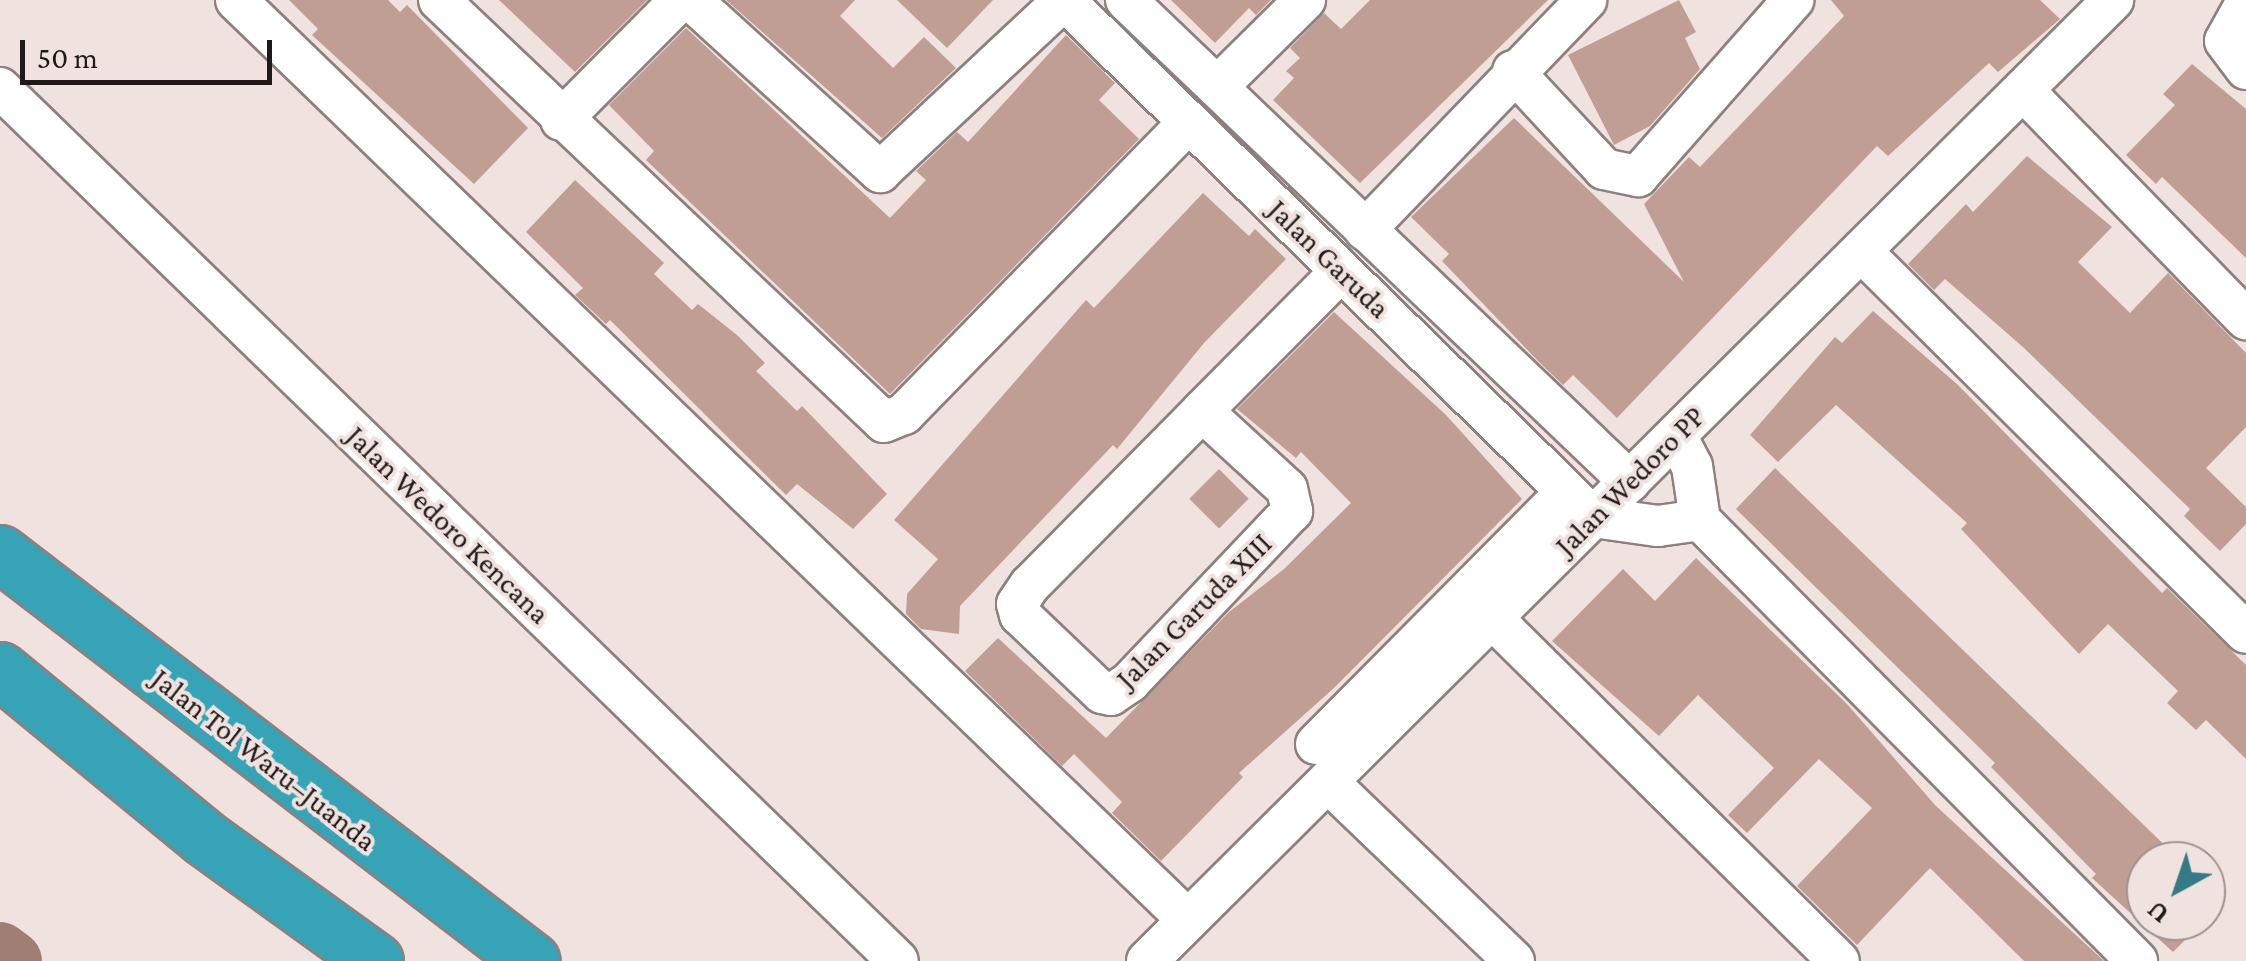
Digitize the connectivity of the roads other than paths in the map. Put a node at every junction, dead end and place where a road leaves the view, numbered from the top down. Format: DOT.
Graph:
graph roads {
  1 [pos="236,0"];
  2 [pos="439,0"];
  3 [pos="680,0"];
  4 [pos="691,0"];
  5 [pos="1064,0"];
  6 [pos="1305,0"];
  7 [pos="1586,0"];
  8 [pos="1794,0"];
  9 [pos="2246,2"];
  10 [pos="2101,4"];
  11 [pos="1140,14"];
  12 [pos="1124,59"];
  13 [pos="2246,69"];
  14 [pos="1513,71"];
  15 [pos="0,88"];
  16 [pos="1217,88"];
  17 [pos="2023,90"];
  18 [pos="561,120"];
  19 [pos="1189,122"];
  20 [pos="1315,182"];
  21 [pos="1281,212"];
  22 [pos="1365,230"];
  23 [pos="1861,251"];
  24 [pos="1341,271"];
  25 [pos="2246,318"];
  26 [pos="1548,404"];
  27 [pos="1202,411"];
  28 [pos="1676,436"];
  29 [pos="1513,439"];
  30 [pos="1630,482"];
  31 [pos="1579,505"];
  32 [pos="1700,520"];
  33 [pos="0,553"];
  34 [pos="1492,618"];
  35 [pos="2246,633"];
  36 [pos="0,670"];
  37 [pos="1322,763"];
  38 [pos="1168,947"];
  39 [pos="374,961"];
  40 [pos="532,961"];
  41 [pos="898,961"];
  42 [pos="1514,961"];
  43 [pos="1839,961"];
  44 [pos="2136,961"];
  1 -- 38 [label="street"];
  2 -- 18 [label="street"];
  3 -- 18 [label="street"];
  4 -- 5 [label="street"];
  5 -- 12 [label="street, Jalan Garuda"];
  6 -- 16 [label="street"];
  7 -- 14 [label="street"];
  8 -- 14 [label="street"];
  9 -- 13 [label="street"];
  10 -- 17 [label="street, Jalan Wedoro PP"];
  11 -- 12 [label="street"];
  11 -- 16 [label="street, Jalan Garuda"];
  12 -- 19 [label="street, Jalan Garuda"];
  14 -- 22 [label="street"];
  15 -- 41 [label="street, Jalan Wedoro Kencana"];
  16 -- 20 [label="street, Jalan Garuda"];
  17 -- 23 [label="street, Jalan Wedoro PP"];
  17 -- 25 [label="street"];
  18 -- 19 [label="street"];
  19 -- 21 [label="street, Jalan Garuda"];
  20 -- 21 [label="street"];
  20 -- 22 [label="street, Jalan Garuda"];
  21 -- 24 [label="street, Jalan Garuda"];
  22 -- 26 [label="street, Jalan Garuda"];
  23 -- 28 [label="street, Jalan Wedoro PP"];
  23 -- 35 [label="street"];
  24 -- 27 [label="street, Jalan Garuda XIII"];
  24 -- 29 [label="street, Jalan Garuda"];
  26 -- 29 [label="street"];
  26 -- 30 [label="street, Jalan Garuda"];
  27 -- 27 [label="street, Jalan Garuda XIII"];
  28 -- 30 [label="street, Jalan Wedoro PP"];
  28 -- 32 [label="street"];
  29 -- 31 [label="street, Jalan Garuda"];
  30 -- 31 [label="street, Jalan Wedoro PP"];
  31 -- 32 [label="street"];
  31 -- 34 [label="street, Jalan Wedoro PP"];
  31 -- 37 [label="street"];
  32 -- 44 [label="street"];
  33 -- 40 [label="highway, Jalan Tol Waru–Juanda"];
  34 -- 37 [label="street, Jalan Wedoro PP"];
  34 -- 43 [label="street"];
  36 -- 39 [label="highway"];
  37 -- 38 [label="street, Jalan Wedoro PP"];
  37 -- 42 [label="street"];
}
